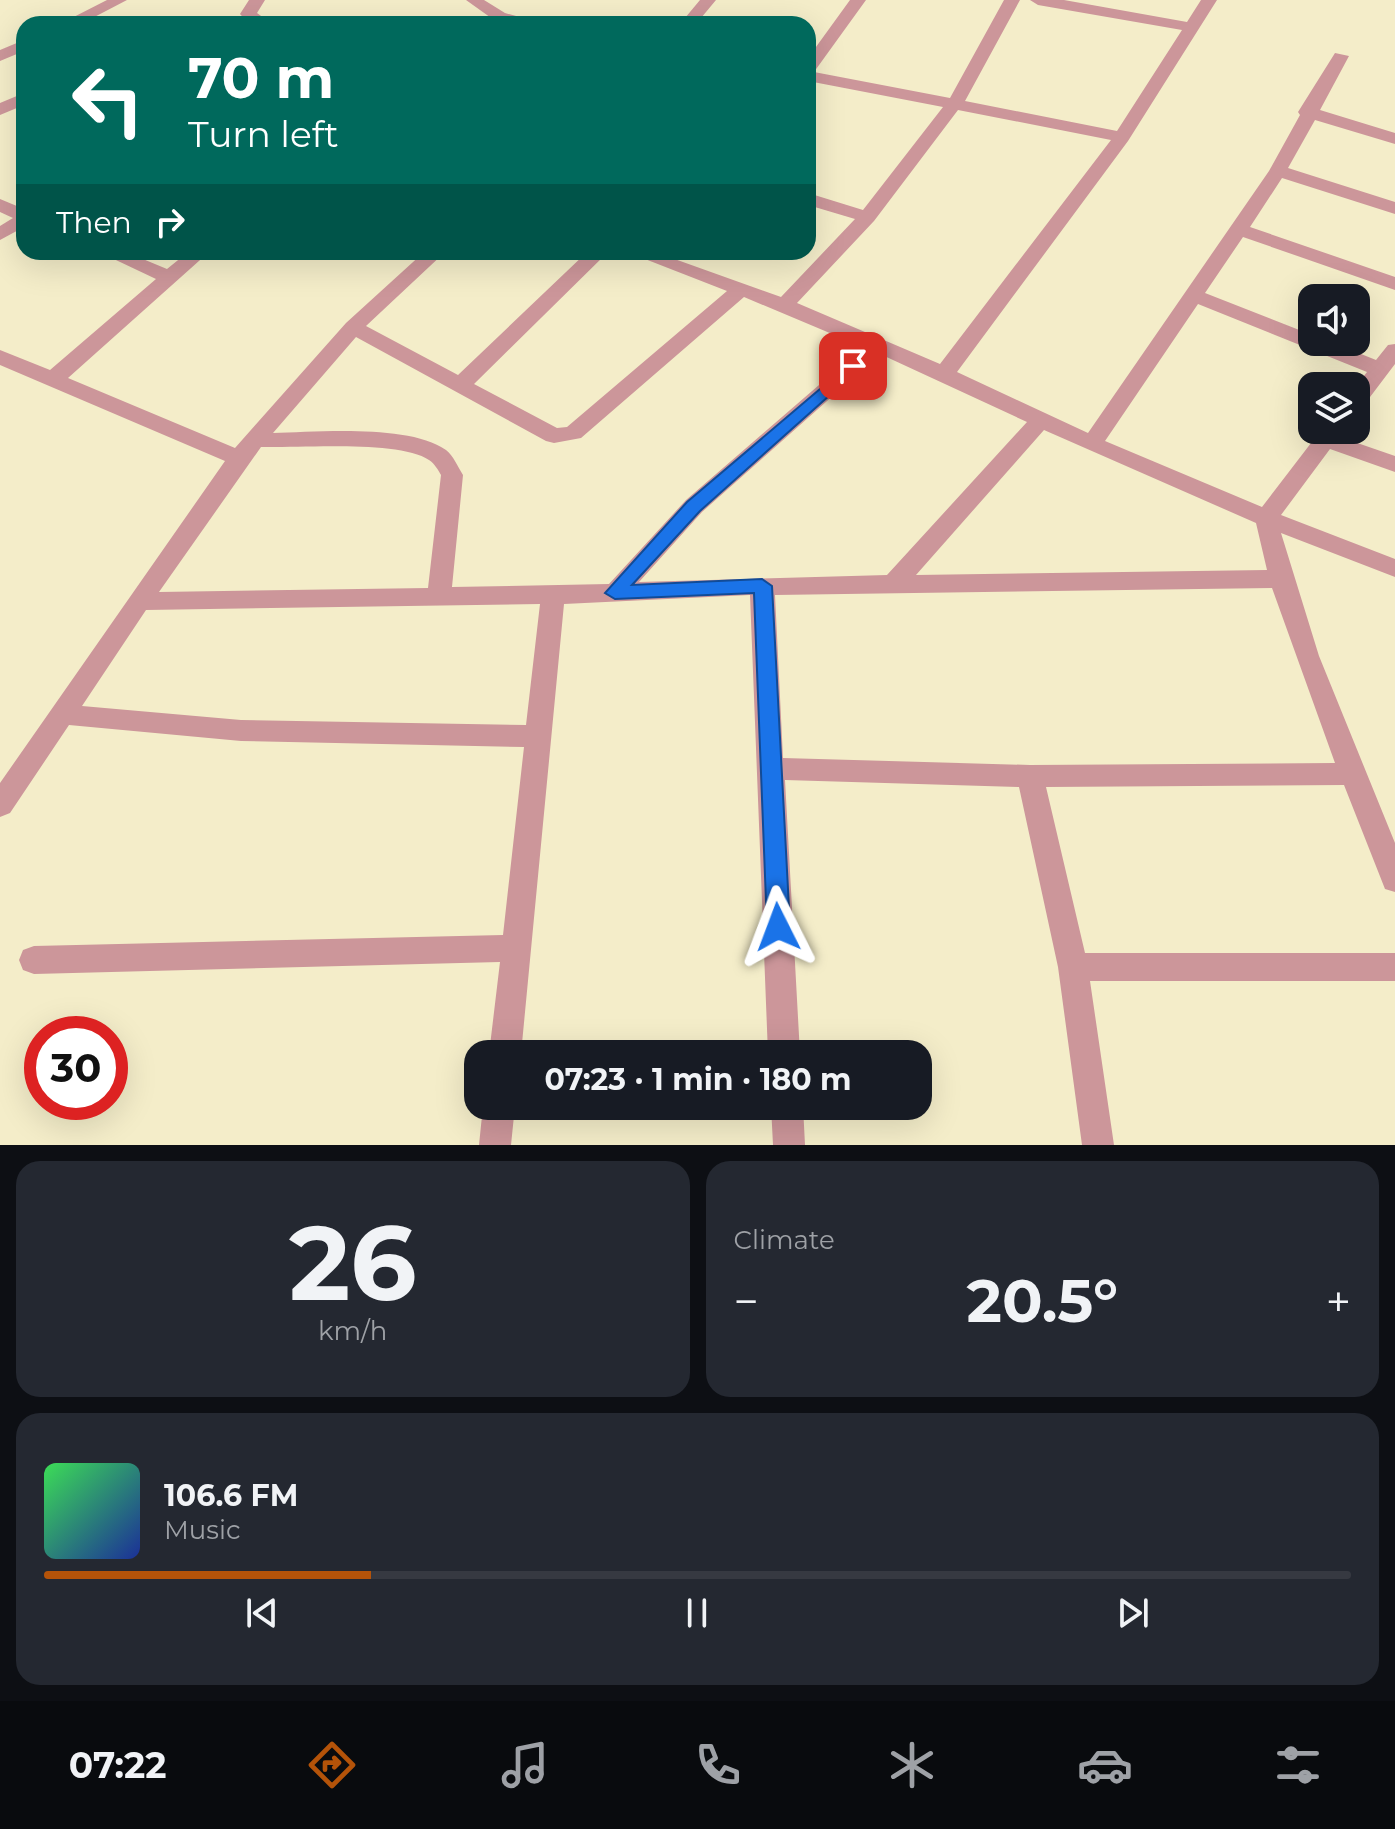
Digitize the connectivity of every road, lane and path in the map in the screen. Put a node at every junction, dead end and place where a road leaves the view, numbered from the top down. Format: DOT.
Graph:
graph roads {
  1 [pos="119,0"];
  2 [pos="257,0"];
  3 [pos="474,0"];
  4 [pos="708,0"];
  5 [pos="858,0"];
  6 [pos="1012,0"];
  7 [pos="1038,0"];
  8 [pos="1209,0"];
  9 [pos="85,16"];
  10 [pos="251,16"];
  11 [pos="498,16"];
  12 [pos="695,16"];
  13 [pos="1191,27"];
  14 [pos="1341,56"];
  15 [pos="816,58"];
  16 [pos="816,77"];
  17 [pos="956,102"];
  18 [pos="1307,112"];
  19 [pos="1122,137"];
  20 [pos="1395,139"];
  21 [pos="1278,171"];
  22 [pos="816,201"];
  23 [pos="1395,208"];
  24 [pos="867,217"];
  25 [pos="1238,229"];
  26 [pos="128,260"];
  27 [pos="189,260"];
  28 [pos="426,260"];
  29 [pos="590,260"];
  30 [pos="659,260"];
  31 [pos="169,277"];
  32 [pos="1395,284"];
  33 [pos="741,290"];
  34 [pos="1193,295"];
  35 [pos="784,305"];
  36 [pos="353,327"];
  37 [pos="1298,336"];
  38 [pos="876,346"];
  39 [pos="1395,350"];
  40 [pos="1347,356"];
  41 [pos="0,357"];
  42 [pos="1380,369"];
  43 [pos="944,374"];
  44 [pos="51,381"];
  45 [pos="1370,382"];
  46 [pos="462,383"];
  47 [pos="1040,421"];
  48 [pos="1092,444"];
  49 [pos="1322,444"];
  50 [pos="1349,444"];
  51 [pos="247,449"];
  52 [pos="1395,464"];
  53 [pos="1266,518"];
  54 [pos="1395,568"];
  55 [pos="1280,579"];
  56 [pos="762,586"];
  57 [pos="892,586"];
  58 [pos="615,593"];
  59 [pos="553,595"];
  60 [pos="439,597"];
  61 [pos="139,601"];
  62 [pos="64,714"];
  63 [pos="538,736"];
  64 [pos="771,769"];
  65 [pos="1356,774"];
  66 [pos="1030,776"];
  67 [pos="0,805"];
  68 [pos="1395,880"];
  69 [pos="516,948"];
  70 [pos="34,960"];
  71 [pos="1073,967"];
  72 [pos="1395,967"];
  73 [pos="506,1040"];
  74 [pos="783,1040"];
  75 [pos="498,1120"];
  76 [pos="788,1120"];
  77 [pos="495,1145"];
  78 [pos="789,1145"];
  79 [pos="1098,1145"];
  1 -- 9 [label="street"];
  2 -- 10 [label="street"];
  3 -- 11 [label="street"];
  4 -- 12 [label="street"];
  5 -- 15 [label="street"];
  6 -- 17 [label="street"];
  7 -- 13 [label="street"];
  8 -- 13 [label="street"];
  13 -- 19 [label="street"];
  14 -- 18 [label="street"];
  16 -- 17 [label="street"];
  17 -- 19 [label="street"];
  17 -- 24 [label="street"];
  18 -- 20 [label="street"];
  18 -- 21 [label="street"];
  19 -- 43 [label="street"];
  21 -- 23 [label="street"];
  21 -- 25 [label="street"];
  22 -- 24 [label="street"];
  24 -- 35 [label="street"];
  25 -- 32 [label="street"];
  25 -- 34 [label="street"];
  26 -- 31 [label="street"];
  27 -- 31 [label="street"];
  28 -- 36 [label="street"];
  29 -- 46 [label="street"];
  30 -- 33 [label="street"];
  31 -- 44 [label="street"];
  33 -- 35 [label="street"];
  33 -- 46 [label="street"];
  34 -- 37 [label="street"];
  34 -- 48 [label="street"];
  35 -- 38 [label="street"];
  36 -- 46 [label="street"];
  36 -- 51 [label="street"];
  38 -- 43 [label="street"];
  38 -- 58 [label="street"];
  39 -- 42 [label="street"];
  40 -- 42 [label="street"];
  41 -- 44 [label="street"];
  42 -- 45 [label="street"];
  43 -- 47 [label="street"];
  44 -- 51 [label="street"];
  47 -- 48 [label="street"];
  47 -- 57 [label="street"];
  48 -- 53 [label="street"];
  49 -- 53 [label="street"];
  50 -- 52 [label="street"];
  51 -- 60 [label="street"];
  51 -- 61 [label="street"];
  53 -- 54 [label="street"];
  53 -- 55 [label="street"];
  55 -- 57 [label="street"];
  55 -- 65 [label="street"];
  56 -- 57 [label="street"];
  56 -- 58 [label="street"];
  56 -- 64 [label="street"];
  58 -- 59 [label="street"];
  59 -- 60 [label="street"];
  59 -- 63 [label="street"];
  60 -- 61 [label="street"];
  61 -- 62 [label="street"];
  62 -- 63 [label="street"];
  62 -- 67 [label="street"];
  63 -- 69 [label="street"];
  64 -- 66 [label="street"];
  64 -- 74 [label="street"];
  65 -- 66 [label="street"];
  65 -- 68 [label="street"];
  66 -- 71 [label="street"];
  69 -- 70 [label="street"];
  69 -- 73 [label="street"];
  71 -- 72 [label="street"];
  71 -- 79 [label="street"];
  75 -- 77 [label="street"];
  76 -- 78 [label="street"];
}
